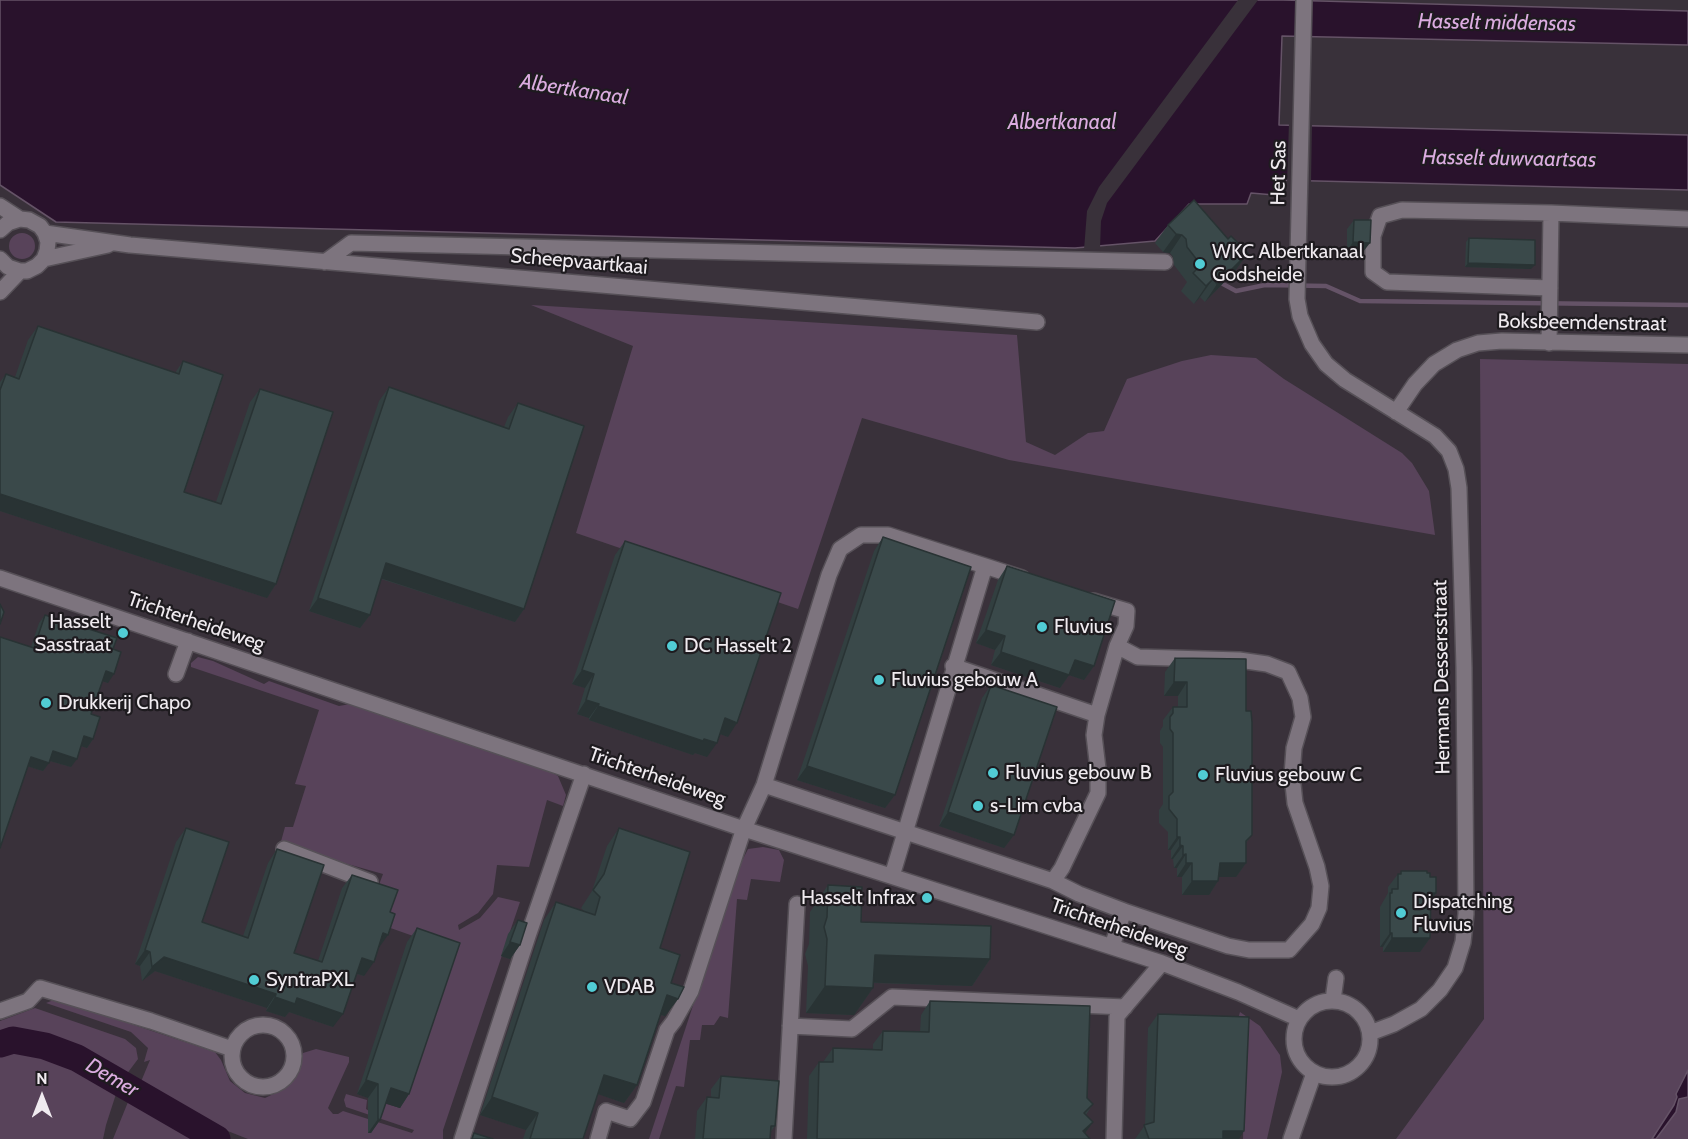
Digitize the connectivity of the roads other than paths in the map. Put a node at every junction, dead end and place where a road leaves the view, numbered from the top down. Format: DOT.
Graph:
graph roads {
  1 [pos="1304,0"];
  2 [pos="0,206"];
  3 [pos="1551,213"];
  4 [pos="20,219"];
  5 [pos="1688,219"];
  6 [pos="0,230"];
  7 [pos="45,233"];
  8 [pos="118,243"];
  9 [pos="0,259"];
  10 [pos="44,259"];
  11 [pos="325,262"];
  12 [pos="1165,262"];
  13 [pos="20,271"];
  14 [pos="1550,288"];
  15 [pos="0,292"];
  16 [pos="1037,322"];
  17 [pos="1549,343"];
  18 [pos="1312,344"];
  19 [pos="1688,345"];
  20 [pos="1396,412"];
  21 [pos="985,566"];
  22 [pos="0,578"];
  23 [pos="1040,584"];
  24 [pos="1084,597"];
  25 [pos="188,641"];
  26 [pos="1117,645"];
  27 [pos="953,666"];
  28 [pos="176,674"];
  29 [pos="1097,715"];
  30 [pos="584,774"];
  31 [pos="764,785"];
  32 [pos="744,829"];
  33 [pos="906,831"];
  34 [pos="284,849"];
  35 [pos="892,876"];
  36 [pos="1053,881"];
  37 [pos="378,886"];
  38 [pos="797,904"];
  39 [pos="1124,910"];
  40 [pos="1112,946"];
  41 [pos="1162,963"];
  42 [pos="1336,978"];
  43 [pos="1333,1000"];
  44 [pos="1125,1007"];
  45 [pos="0,1011"];
  46 [pos="1299,1018"];
  47 [pos="790,1026"];
  48 [pos="1370,1033"];
  49 [pos="232,1049"];
  50 [pos="1314,1073"];
  51 [pos="462,1139"];
  52 [pos="598,1139"];
  53 [pos="784,1139"];
  54 [pos="1114,1139"];
  55 [pos="1291,1139"];
  1 -- 18 [label="street, Het Sas"];
  2 -- 4 [label="street"];
  3 -- 5 [label="street"];
  3 -- 14 [label="street"];
  3 -- 14 [label="street"];
  4 -- 6 [label="street"];
  4 -- 7 [label="street"];
  7 -- 8 [label="street, Scheepvaartkaai"];
  7 -- 10 [label="street"];
  8 -- 10 [label="street, Scheepvaartkaai"];
  8 -- 11 [label="street, Scheepvaartkaai"];
  9 -- 13 [label="street"];
  10 -- 13 [label="street, Scheepvaartkaai"];
  11 -- 12 [label="street"];
  11 -- 16 [label="street, Scheepvaartkaai"];
  13 -- 15 [label="street, Scheepvaartkaai"];
  14 -- 17 [label="street"];
  17 -- 19 [label="street, Boksbeemdenstraat"];
  17 -- 20 [label="street, Boksbeemdenstraat"];
  18 -- 20 [label="street, Hermans Dessersstraat"];
  20 -- 48 [label="street, Hermans Dessersstraat"];
  21 -- 23 [label="street"];
  21 -- 27 [label="street"];
  21 -- 31 [label="street"];
  22 -- 25 [label="street, Trichterheideweg"];
  24 -- 26 [label="street"];
  25 -- 28 [label="street"];
  25 -- 30 [label="street, Trichterheideweg"];
  26 -- 29 [label="street"];
  26 -- 39 [label="street"];
  27 -- 29 [label="street"];
  27 -- 33 [label="street"];
  29 -- 36 [label="street"];
  30 -- 32 [label="street, Trichterheideweg"];
  30 -- 51 [label="street"];
  31 -- 32 [label="street"];
  31 -- 33 [label="street"];
  32 -- 35 [label="street, Trichterheideweg"];
  32 -- 52 [label="street"];
  33 -- 35 [label="street"];
  33 -- 36 [label="street"];
  34 -- 37 [label="street"];
  35 -- 40 [label="street, Trichterheideweg"];
  36 -- 39 [label="street"];
  38 -- 47 [label="street"];
  39 -- 40 [label="street"];
  40 -- 41 [label="street, Trichterheideweg"];
  41 -- 44 [label="street"];
  41 -- 46 [label="street, Trichterheideweg"];
  42 -- 43 [label="street"];
  43 -- 46 [label="street"];
  43 -- 48 [label="street"];
  44 -- 47 [label="street"];
  44 -- 54 [label="street"];
  45 -- 49 [label="street"];
  46 -- 50 [label="street"];
  47 -- 53 [label="street"];
  48 -- 50 [label="street"];
  49 -- 49 [label="street"];
  50 -- 55 [label="street"];
}
